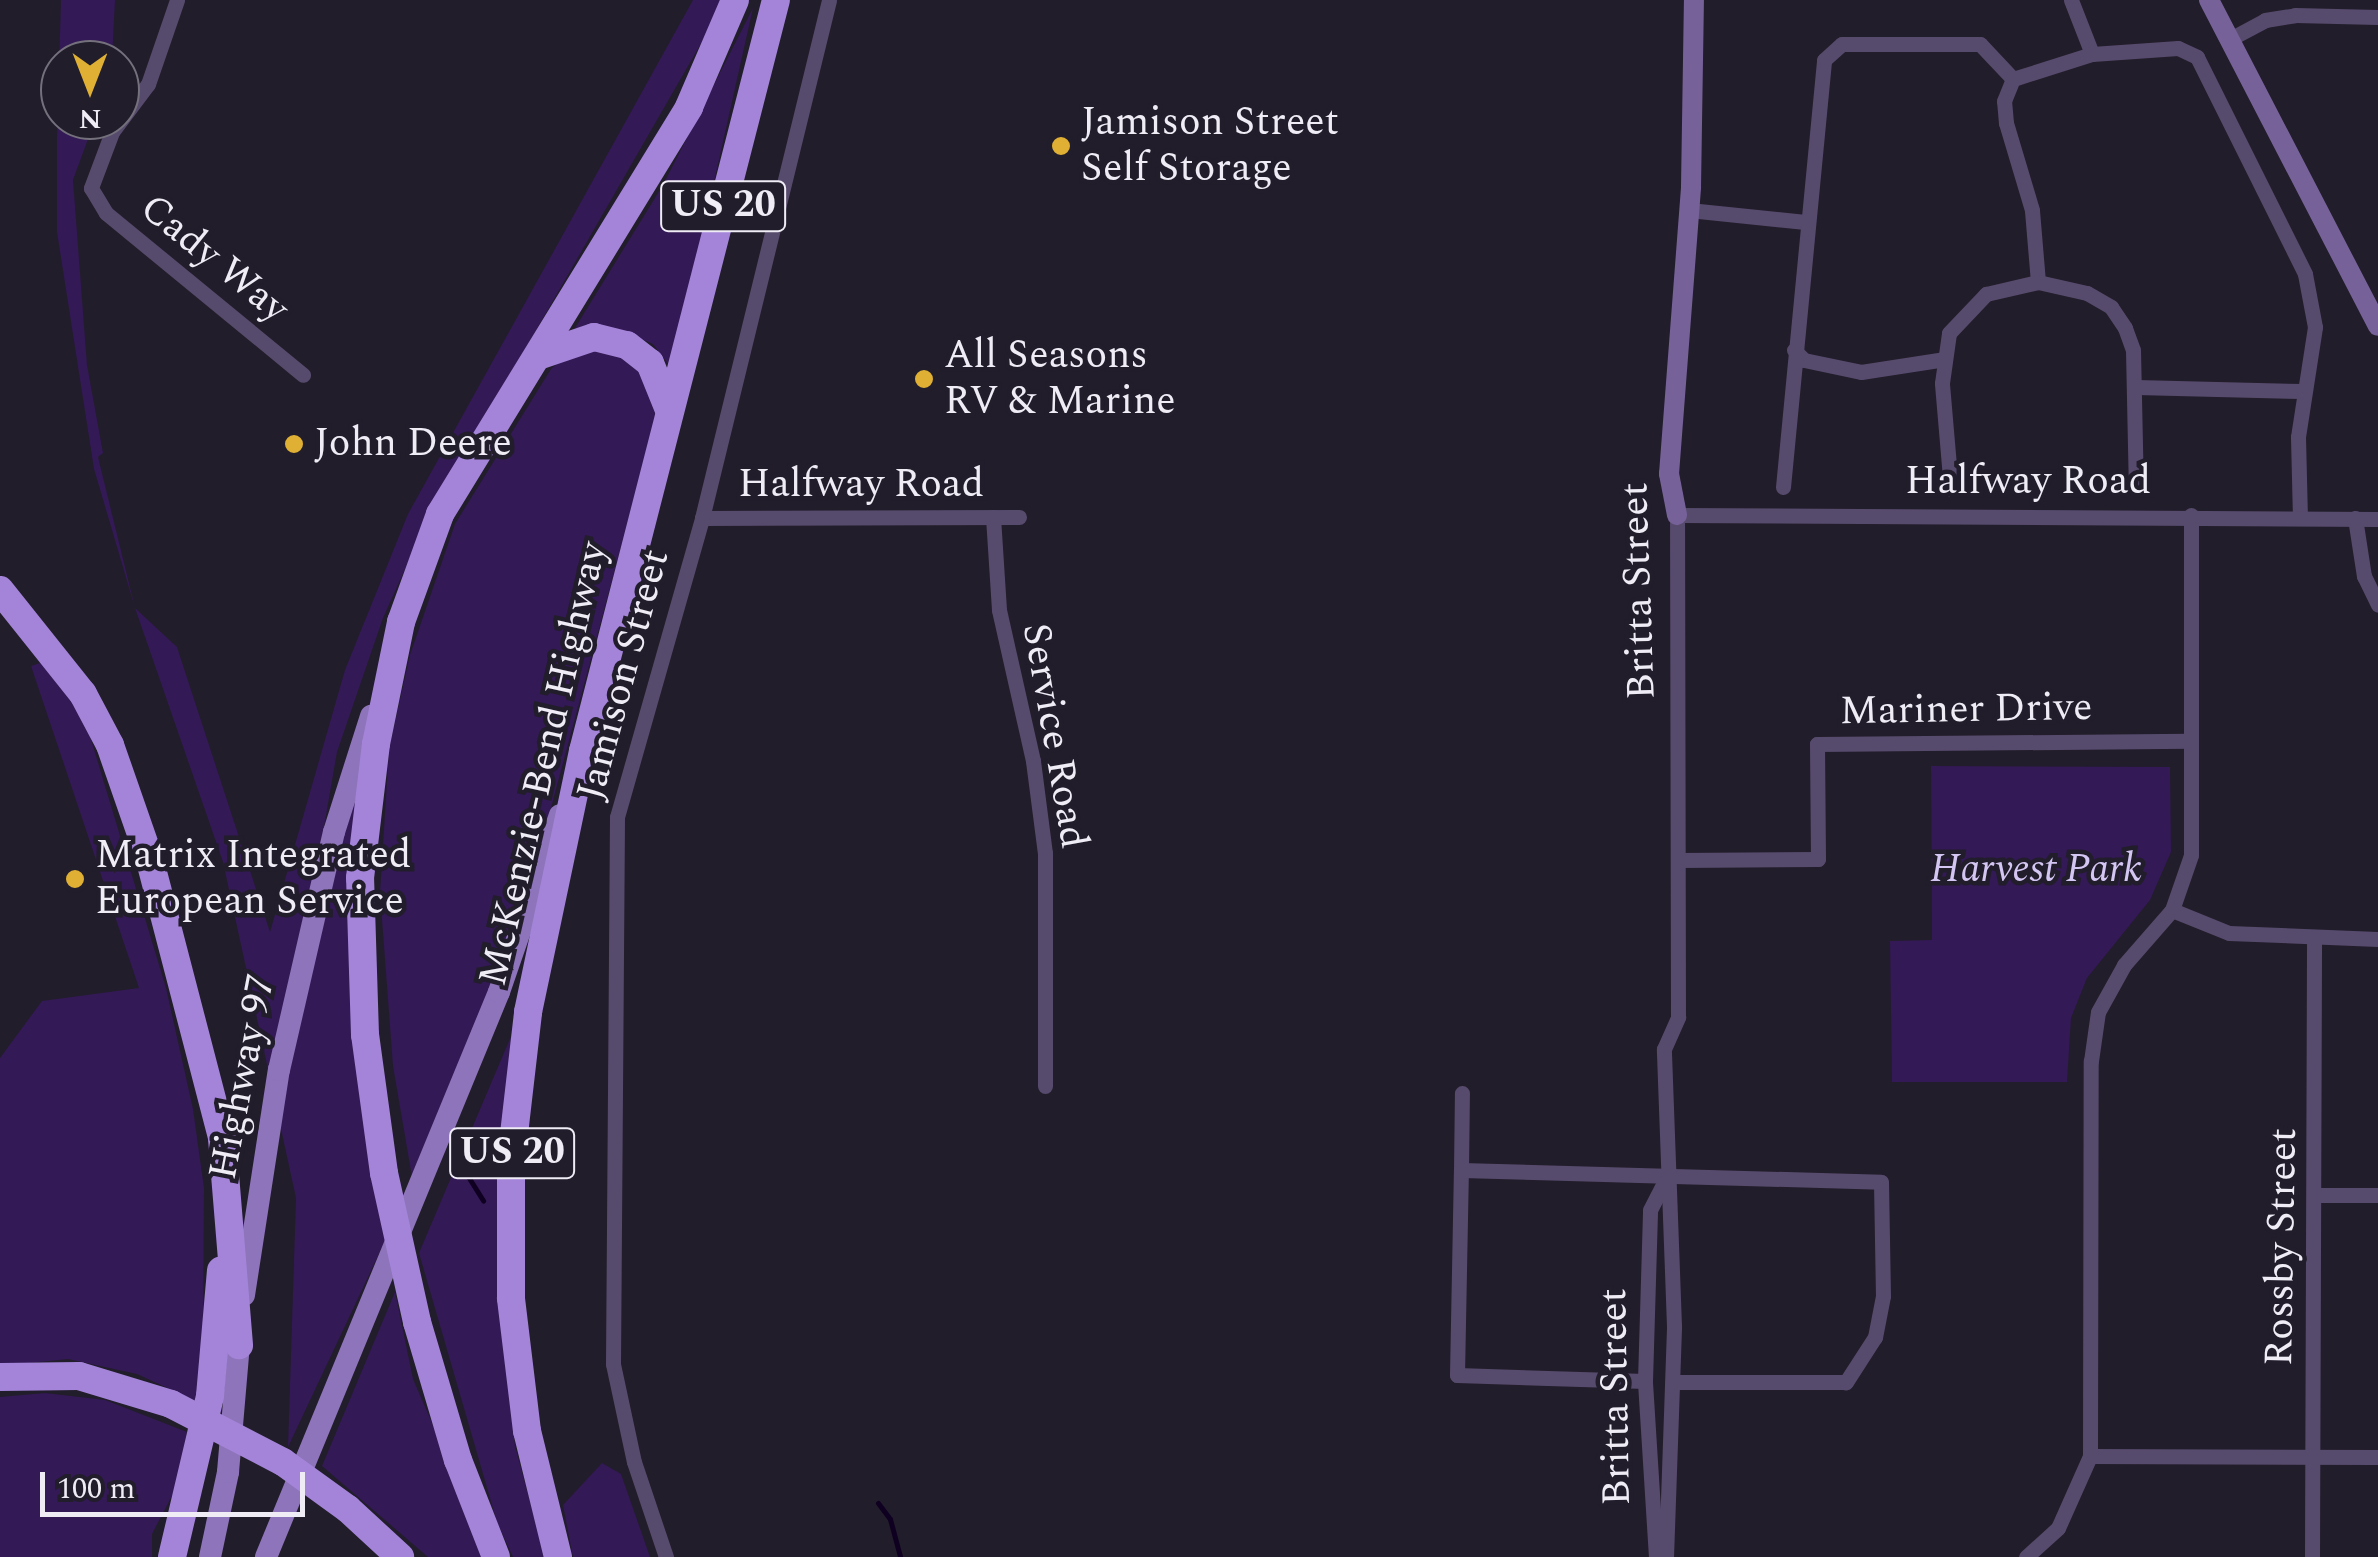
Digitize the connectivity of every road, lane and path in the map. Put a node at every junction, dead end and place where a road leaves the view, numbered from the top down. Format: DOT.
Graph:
graph roads {
  1 [pos="177,0"];
  2 [pos="735,0"];
  3 [pos="776,0"];
  4 [pos="830,0"];
  5 [pos="1694,0"];
  6 [pos="2071,0"];
  7 [pos="2209,0"];
  8 [pos="2361,8"];
  9 [pos="2378,17"];
  10 [pos="2230,40"];
  11 [pos="2092,54"];
  12 [pos="2013,78"];
  13 [pos="1690,210"];
  14 [pos="1806,222"];
  15 [pos="2038,282"];
  16 [pos="2378,326"];
  17 [pos="1794,350"];
  18 [pos="538,356"];
  19 [pos="1945,359"];
  20 [pos="303,374"];
  21 [pos="2136,386"];
  22 [pos="2303,391"];
  23 [pos="669,411"];
  24 [pos="1783,487"];
  25 [pos="2136,488"];
  26 [pos="1950,490"];
  27 [pos="1677,515"];
  28 [pos="2191,515"];
  29 [pos="993,517"];
  30 [pos="1019,517"];
  31 [pos="702,518"];
  32 [pos="2300,518"];
  33 [pos="2355,518"];
  34 [pos="2378,519"];
  35 [pos="0,590"];
  36 [pos="2378,605"];
  37 [pos="401,622"];
  38 [pos="2190,740"];
  39 [pos="583,750"];
  40 [pos="1678,860"];
  41 [pos="2172,910"];
  42 [pos="2314,938"];
  43 [pos="2378,939"];
  44 [pos="1045,1086"];
  45 [pos="1462,1093"];
  46 [pos="222,1138"];
  47 [pos="1460,1170"];
  48 [pos="1666,1179"];
  49 [pos="2317,1195"];
  50 [pos="2378,1196"];
  51 [pos="239,1345"];
  52 [pos="0,1377"];
  53 [pos="1645,1382"];
  54 [pos="1673,1382"];
  55 [pos="2090,1456"];
  56 [pos="2312,1458"];
  57 [pos="2378,1458"];
  58 [pos="172,1557"];
  59 [pos="210,1557"];
  60 [pos="266,1557"];
  61 [pos="400,1557"];
  62 [pos="496,1557"];
  63 [pos="558,1557"];
  64 [pos="666,1557"];
  65 [pos="1656,1557"];
  66 [pos="1666,1557"];
  67 [pos="2026,1557"];
  68 [pos="2312,1557"];
  1 -- 20 [label="street, Cady Way"];
  2 -- 18 [label="highway, US 20"];
  3 -- 23 [label="highway, McKenzie-Bend Highway / US 20"];
  4 -- 31 [label="street, Jamison Street"];
  5 -- 13 [label="street, Britta Street"];
  6 -- 11 [label="street"];
  7 -- 10 [label="street"];
  8 -- 9 [label="street"];
  8 -- 10 [label="street"];
  10 -- 16 [label="street"];
  11 -- 12 [label="street"];
  11 -- 22 [label="street"];
  12 -- 14 [label="street"];
  12 -- 15 [label="street"];
  13 -- 14 [label="street"];
  13 -- 27 [label="street, Britta Street"];
  14 -- 17 [label="street"];
  15 -- 19 [label="street"];
  15 -- 21 [label="street"];
  17 -- 19 [label="street"];
  17 -- 24 [label="street"];
  18 -- 23 [label="highway"];
  18 -- 37 [label="highway, US 20"];
  19 -- 26 [label="street"];
  21 -- 22 [label="street"];
  21 -- 25 [label="street"];
  22 -- 32 [label="street"];
  23 -- 39 [label="highway, McKenzie-Bend Highway / US 20"];
  27 -- 28 [label="street, Halfway Road"];
  27 -- 40 [label="street, Britta Street"];
  28 -- 32 [label="street, Halfway Road"];
  28 -- 38 [label="street"];
  29 -- 30 [label="street, Halfway Road"];
  29 -- 31 [label="street, Halfway Road"];
  29 -- 44 [label="street, Service Road"];
  31 -- 64 [label="street, Jamison Street"];
  32 -- 33 [label="street, Halfway Road"];
  33 -- 34 [label="street, Halfway Road"];
  33 -- 36 [label="street"];
  35 -- 46 [label="highway"];
  37 -- 51 [label="main road, Highway 97"];
  37 -- 62 [label="highway, US 20, bridge"];
  38 -- 40 [label="street, Mariner Drive"];
  38 -- 41 [label="street"];
  39 -- 60 [label="main road"];
  39 -- 63 [label="highway, McKenzie-Bend Highway / US 20"];
  40 -- 48 [label="street, Britta Street"];
  41 -- 42 [label="street"];
  41 -- 55 [label="street"];
  42 -- 43 [label="street"];
  42 -- 49 [label="street, Rossby Street"];
  45 -- 47 [label="street"];
  46 -- 51 [label="highway"];
  46 -- 58 [label="highway"];
  47 -- 48 [label="street"];
  47 -- 53 [label="street"];
  48 -- 53 [label="street, Britta Street"];
  48 -- 54 [label="street, Britta Street"];
  48 -- 54 [label="street"];
  49 -- 50 [label="street"];
  49 -- 56 [label="street, Rossby Street"];
  51 -- 59 [label="main road, Highway 97"];
  52 -- 61 [label="highway, bridge"];
  53 -- 65 [label="street, Britta Street"];
  54 -- 66 [label="street, Britta Street"];
  55 -- 56 [label="street"];
  55 -- 67 [label="street"];
  56 -- 57 [label="street"];
  56 -- 68 [label="street, Rossby Street"];
}
